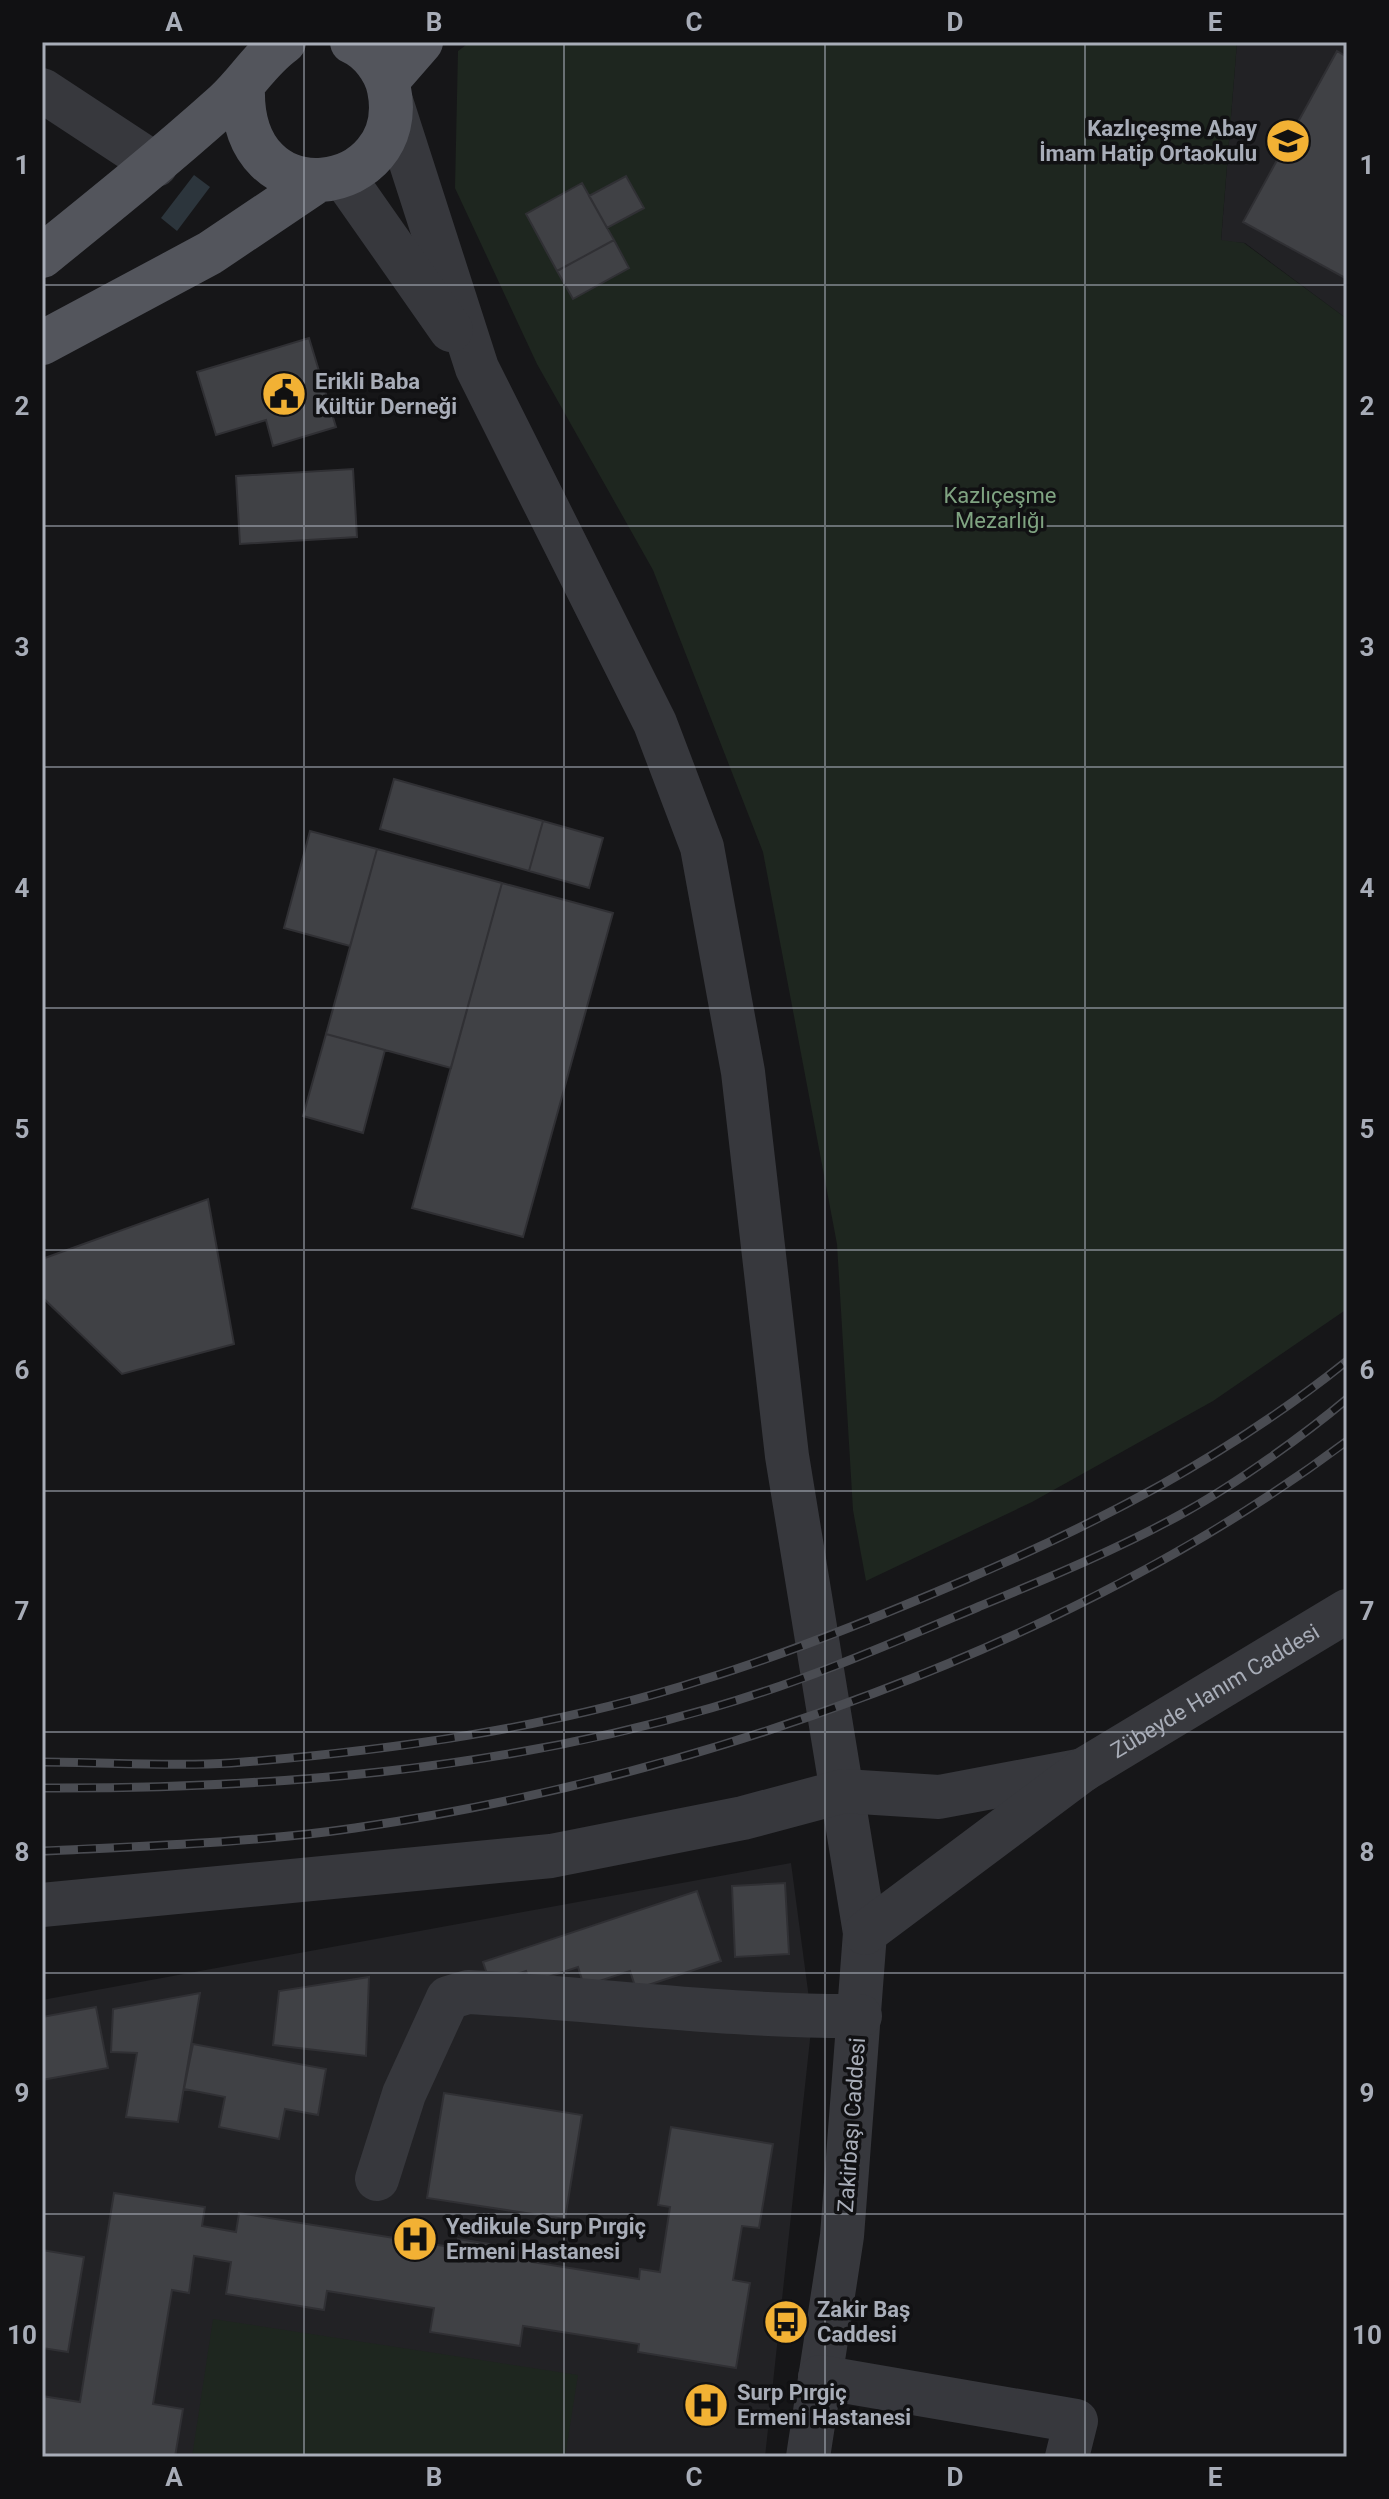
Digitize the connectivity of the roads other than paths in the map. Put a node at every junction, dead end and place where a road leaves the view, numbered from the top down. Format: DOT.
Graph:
graph roads {
  1 [pos="284,42"];
  2 [pos="352,42"];
  3 [pos="421,42"];
  4 [pos="243,86"];
  5 [pos="42,90"];
  6 [pos="389,93"];
  7 [pos="156,165"];
  8 [pos="330,178"];
  9 [pos="42,256"];
  10 [pos="42,343"];
  11 [pos="477,368"];
  12 [pos="1347,1611"];
  13 [pos="1083,1770"];
  14 [pos="844,1791"];
  15 [pos="42,1905"];
  16 [pos="865,1933"];
  17 [pos="860,2016"];
  18 [pos="377,2179"];
  19 [pos="820,2377"];
  20 [pos="808,2457"];
  21 [pos="1067,2457"];
  1 -- 4 [label="main road"];
  2 -- 6 [label="main road"];
  3 -- 6 [label="main road"];
  4 -- 7 [label="main road"];
  4 -- 8 [label="main road"];
  5 -- 7 [label="street"];
  6 -- 8 [label="main road"];
  6 -- 11 [label="street"];
  7 -- 9 [label="main road"];
  8 -- 10 [label="main road"];
  8 -- 11 [label="street"];
  11 -- 14 [label="street, Zakirbaşı Caddesi"];
  12 -- 13 [label="street, Zübeyde Hanım Caddesi"];
  13 -- 14 [label="street"];
  13 -- 16 [label="street"];
  14 -- 15 [label="street"];
  14 -- 16 [label="street, Zakirbaşı Caddesi"];
  16 -- 17 [label="street, Zakirbaşı Caddesi"];
  17 -- 18 [label="street"];
  17 -- 19 [label="street, Zakirbaşı Caddesi"];
  19 -- 20 [label="street, Zakirbaşı Caddesi"];
  19 -- 21 [label="street"];
}
